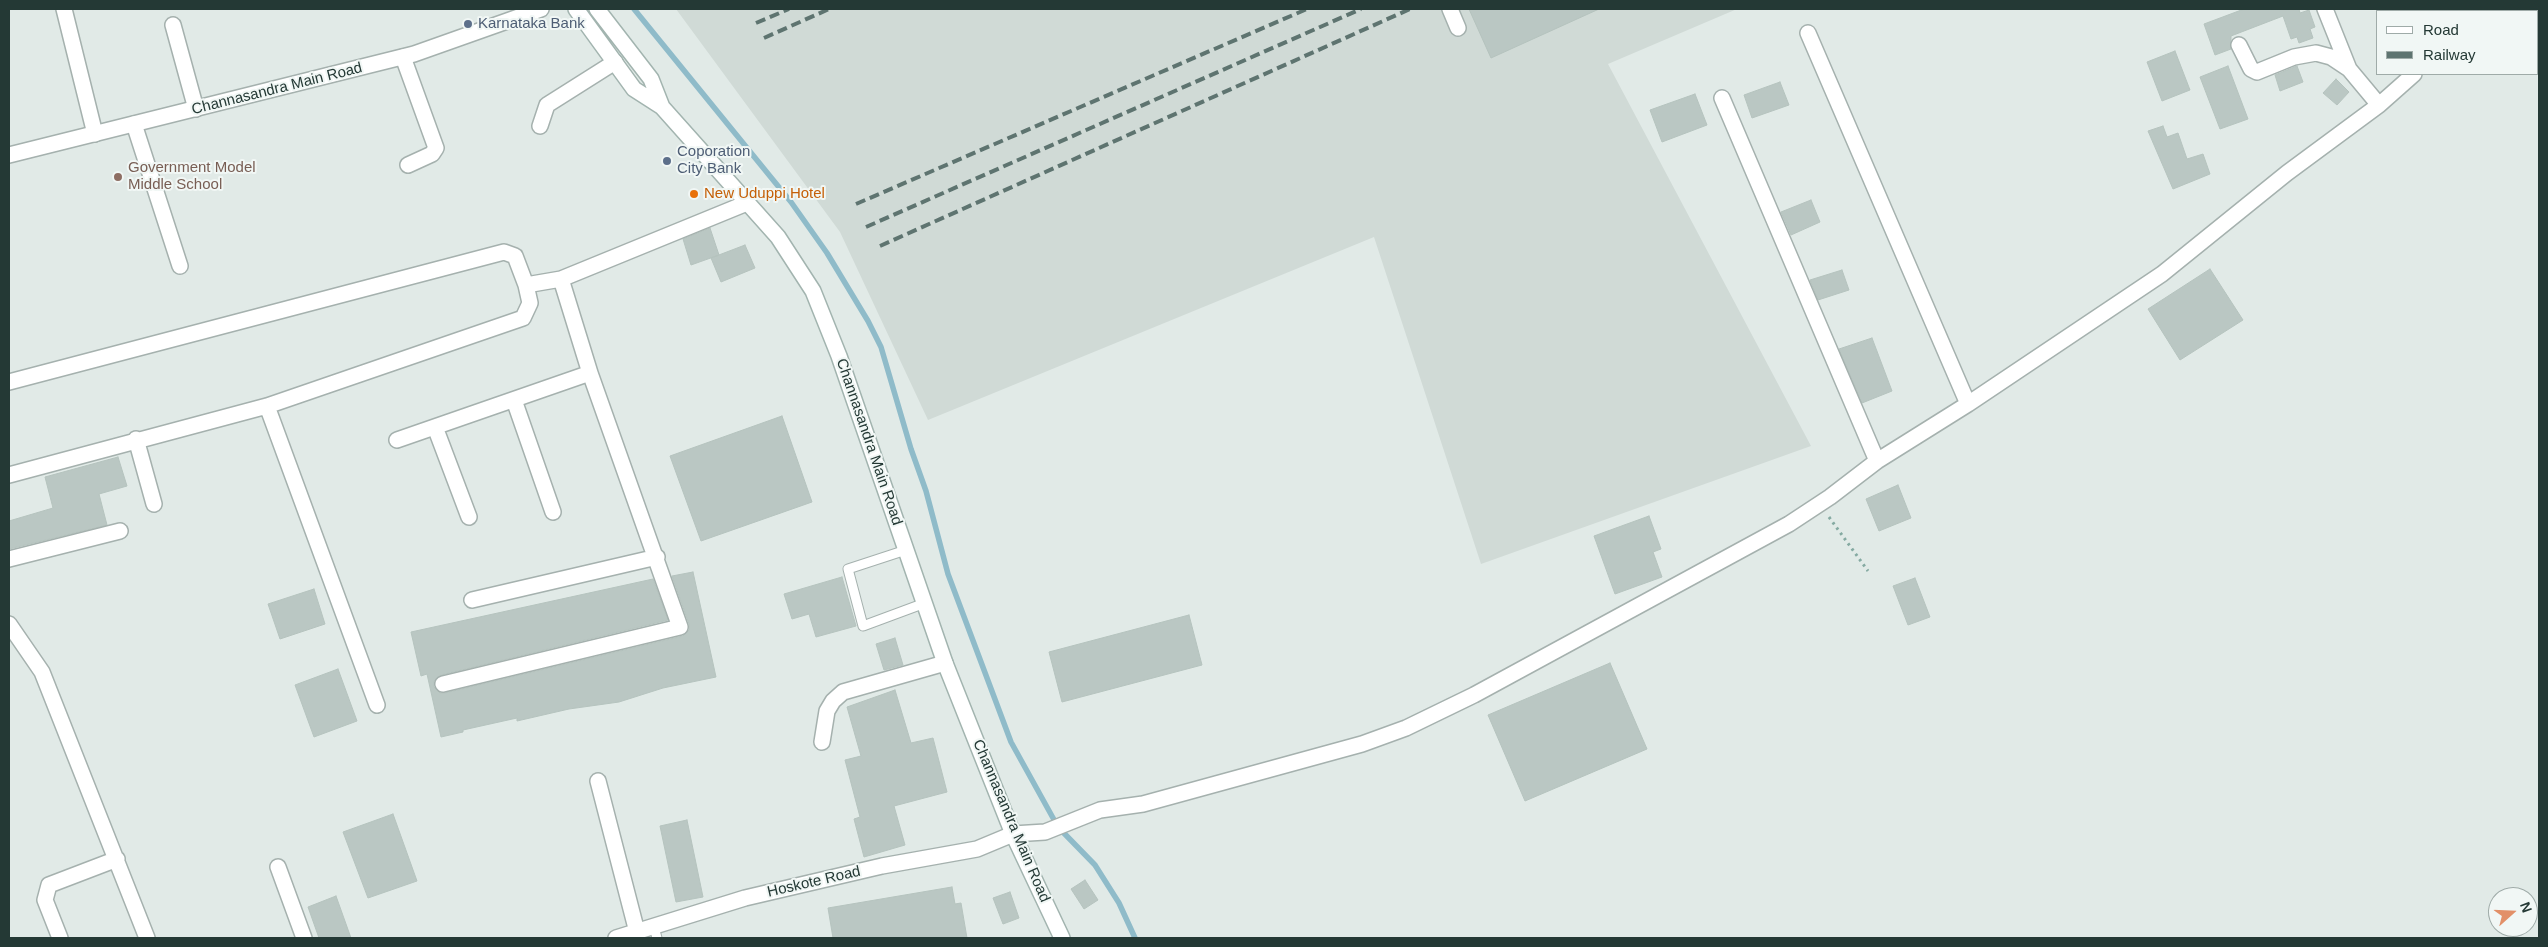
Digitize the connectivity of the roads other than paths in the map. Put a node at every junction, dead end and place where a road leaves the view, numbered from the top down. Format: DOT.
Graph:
graph roads {
  1 [pos="64,9"];
  2 [pos="541,9"];
  3 [pos="576,9"];
  4 [pos="597,9"];
  5 [pos="1450,9"];
  6 [pos="2325,9"];
  7 [pos="173,25"];
  8 [pos="1458,28"];
  9 [pos="1808,32"];
  10 [pos="2239,45"];
  11 [pos="403,57"];
  12 [pos="615,62"];
  13 [pos="2349,69"];
  14 [pos="2413,75"];
  15 [pos="1722,98"];
  16 [pos="2379,105"];
  17 [pos="662,107"];
  18 [pos="196,109"];
  19 [pos="134,124"];
  20 [pos="540,126"];
  21 [pos="95,134"];
  22 [pos="9,155"];
  23 [pos="408,165"];
  24 [pos="747,203"];
  25 [pos="180,266"];
  26 [pos="561,279"];
  27 [pos="526,285"];
  28 [pos="590,373"];
  29 [pos="9,382"];
  30 [pos="514,400"];
  31 [pos="1968,404"];
  32 [pos="267,406"];
  33 [pos="436,427"];
  34 [pos="136,439"];
  35 [pos="398,440"];
  36 [pos="1877,461"];
  37 [pos="9,474"];
  38 [pos="154,504"];
  39 [pos="553,512"];
  40 [pos="469,517"];
  41 [pos="120,531"];
  42 [pos="906,550"];
  43 [pos="657,557"];
  44 [pos="9,559"];
  45 [pos="472,600"];
  46 [pos="925,603"];
  47 [pos="9,624"];
  48 [pos="945,663"];
  49 [pos="443,684"];
  50 [pos="377,706"];
  51 [pos="822,742"];
  52 [pos="598,781"];
  53 [pos="1013,834"];
  54 [pos="117,858"];
  55 [pos="278,867"];
  56 [pos="637,932"];
  57 [pos="655,932"];
  58 [pos="60,938"];
  59 [pos="147,938"];
  60 [pos="304,938"];
  61 [pos="616,938"];
  62 [pos="1062,938"];
  1 -- 21 [label="street"];
  2 -- 11 [label="street, Channasandra Main Road"];
  3 -- 12 [label="street, Channasandra Main Road"];
  4 -- 17 [label="street"];
  5 -- 8 [label="street"];
  6 -- 13 [label="street"];
  7 -- 18 [label="street"];
  9 -- 31 [label="street"];
  10 -- 13 [label="street"];
  11 -- 18 [label="street, Channasandra Main Road"];
  11 -- 23 [label="street"];
  12 -- 17 [label="street, Channasandra Main Road"];
  12 -- 20 [label="street"];
  13 -- 16 [label="street"];
  14 -- 16 [label="street, Hoskote Road"];
  15 -- 36 [label="street"];
  16 -- 31 [label="street, Hoskote Road"];
  17 -- 24 [label="street, Channasandra Main Road"];
  18 -- 19 [label="street, Channasandra Main Road"];
  19 -- 21 [label="street, Channasandra Main Road"];
  19 -- 25 [label="street"];
  21 -- 22 [label="street, Channasandra Main Road"];
  24 -- 26 [label="street"];
  24 -- 42 [label="street, Channasandra Main Road"];
  26 -- 27 [label="street"];
  26 -- 28 [label="street"];
  27 -- 29 [label="street"];
  27 -- 32 [label="street"];
  28 -- 30 [label="street"];
  28 -- 43 [label="street"];
  30 -- 33 [label="street"];
  30 -- 39 [label="street"];
  31 -- 36 [label="street, Hoskote Road"];
  32 -- 34 [label="street"];
  32 -- 50 [label="street"];
  33 -- 35 [label="street"];
  33 -- 40 [label="street"];
  34 -- 37 [label="street"];
  34 -- 38 [label="street"];
  36 -- 53 [label="street, Hoskote Road"];
  41 -- 44 [label="street"];
  42 -- 46 [label="street, Channasandra Main Road"];
  42 -- 46 [label="lane"];
  43 -- 45 [label="street"];
  43 -- 49 [label="street"];
  46 -- 48 [label="street, Channasandra Main Road"];
  47 -- 54 [label="street"];
  48 -- 51 [label="street"];
  48 -- 53 [label="street, Channasandra Main Road"];
  52 -- 56 [label="street"];
  53 -- 57 [label="street, Hoskote Road"];
  53 -- 62 [label="street, Channasandra Main Road"];
  54 -- 58 [label="street"];
  54 -- 59 [label="street"];
  55 -- 60 [label="street"];
  56 -- 57 [label="street, Hoskote Road"];
  56 -- 61 [label="street, Hoskote Road"];
}
